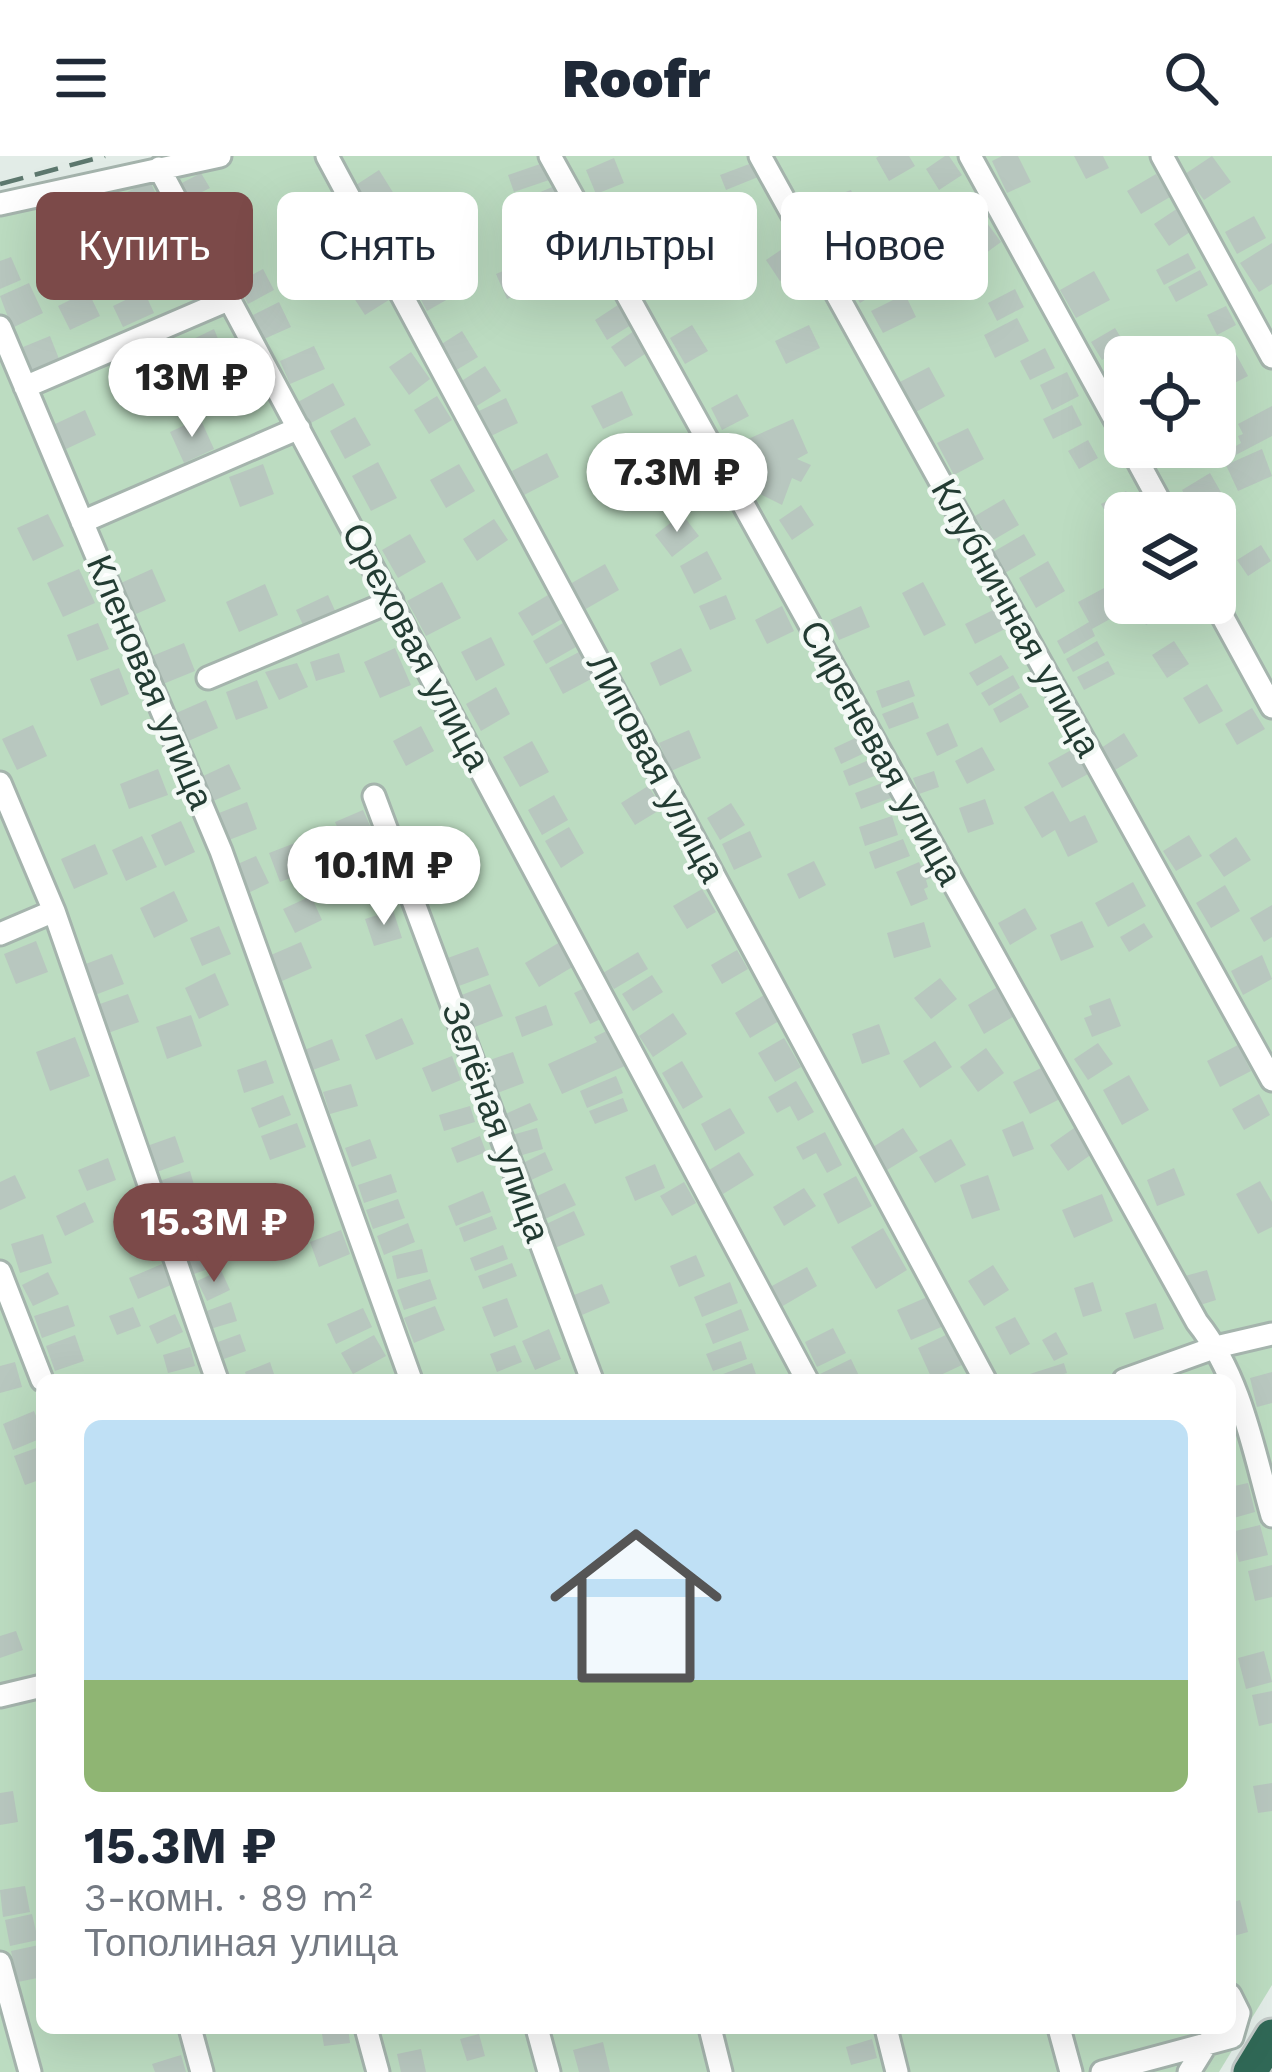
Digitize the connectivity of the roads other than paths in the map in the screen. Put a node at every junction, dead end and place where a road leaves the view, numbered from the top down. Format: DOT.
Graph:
graph roads {
  1 [pos="220,156"];
  2 [pos="327,156"];
  3 [pos="550,156"];
  4 [pos="760,156"];
  5 [pos="970,156"];
  6 [pos="1162,156"];
  7 [pos="159,167"];
  8 [pos="172,192"];
  9 [pos="0,204"];
  10 [pos="228,300"];
  11 [pos="231,300"];
  12 [pos="0,327"];
  13 [pos="1272,357"];
  14 [pos="25,386"];
  15 [pos="1104,400"];
  16 [pos="299,428"];
  17 [pos="82,522"];
  18 [pos="392,601"];
  19 [pos="1227,624"];
  20 [pos="208,678"];
  21 [pos="1272,707"];
  22 [pos="0,783"];
  23 [pos="374,796"];
  24 [pos="54,911"];
  25 [pos="0,934"];
  26 [pos="1272,1080"];
  27 [pos="0,1272"];
  28 [pos="1272,1334"];
  29 [pos="1216,1347"];
  30 [pos="40,1374"];
  31 [pos="216,1374"];
  32 [pos="409,1374"];
  33 [pos="590,1374"];
  34 [pos="804,1374"];
  35 [pos="982,1374"];
  36 [pos="1141,1374"];
  37 [pos="1230,1374"];
  38 [pos="1236,1392"];
  39 [pos="1272,1516"];
  40 [pos="36,1687"];
  41 [pos="0,1696"];
  42 [pos="0,1964"];
  43 [pos="1236,2007"];
  44 [pos="192,2034"];
  45 [pos="368,2034"];
  46 [pos="539,2034"];
  47 [pos="712,2034"];
  48 [pos="888,2034"];
  49 [pos="1061,2034"];
  50 [pos="1207,2043"];
  51 [pos="1259,2057"];
  52 [pos="30,2072"];
  53 [pos="202,2072"];
  54 [pos="378,2072"];
  55 [pos="549,2072"];
  56 [pos="721,2072"];
  57 [pos="897,2072"];
  58 [pos="1071,2072"];
  59 [pos="1102,2072"];
  60 [pos="1189,2072"];
  1 -- 7 [label="street"];
  2 -- 35 [label="street, Липовая улица"];
  3 -- 29 [label="street, Сиреневая улица"];
  4 -- 26 [label="street, Клубничная улица"];
  5 -- 15 [label="street"];
  6 -- 13 [label="street"];
  7 -- 8 [label="street, Ореховая улица"];
  7 -- 9 [label="street"];
  10 -- 14 [label="street"];
  11 -- 16 [label="street, Ореховая улица"];
  12 -- 14 [label="street, Кленовая улица"];
  14 -- 17 [label="street, Кленовая улица"];
  16 -- 17 [label="street"];
  16 -- 18 [label="street, Ореховая улица"];
  17 -- 32 [label="street, Кленовая улица"];
  18 -- 20 [label="street"];
  18 -- 34 [label="street, Ореховая улица"];
  19 -- 21 [label="street"];
  22 -- 24 [label="street"];
  23 -- 33 [label="street, Зелёная улица"];
  24 -- 25 [label="street"];
  24 -- 31 [label="street"];
  27 -- 30 [label="street"];
  28 -- 29 [label="street"];
  29 -- 36 [label="street"];
  29 -- 37 [label="street, Сиреневая улица"];
  38 -- 39 [label="street, Сиреневая улица"];
  40 -- 41 [label="street"];
  42 -- 52 [label="street"];
  43 -- 51 [label="street"];
  44 -- 53 [label="street"];
  45 -- 54 [label="street"];
  46 -- 55 [label="street"];
  47 -- 56 [label="street"];
  48 -- 57 [label="street"];
  49 -- 58 [label="street"];
  50 -- 51 [label="street"];
  50 -- 59 [label="street"];
  50 -- 60 [label="street"];
}
